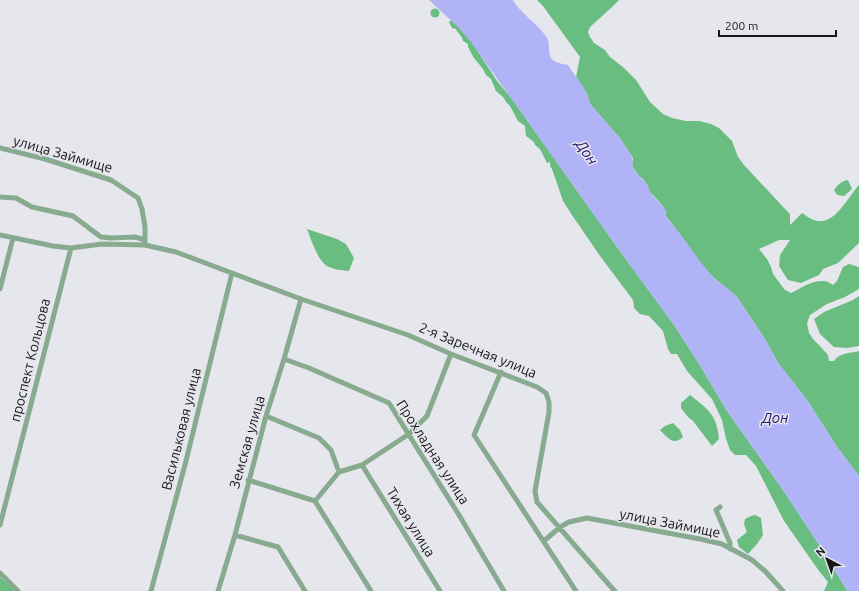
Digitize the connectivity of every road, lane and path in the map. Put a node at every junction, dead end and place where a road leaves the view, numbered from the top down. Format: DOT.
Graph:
graph roads {
  1 [pos="0,148"];
  2 [pos="0,196"];
  3 [pos="0,234"];
  4 [pos="13,238"];
  5 [pos="145,242"];
  6 [pos="71,248"];
  7 [pos="232,273"];
  8 [pos="0,289"];
  9 [pos="301,299"];
  10 [pos="451,354"];
  11 [pos="284,359"];
  12 [pos="501,372"];
  13 [pos="266,416"];
  14 [pos="409,434"];
  15 [pos="362,465"];
  16 [pos="339,472"];
  17 [pos="248,480"];
  18 [pos="315,501"];
  19 [pos="720,507"];
  20 [pos="0,525"];
  21 [pos="560,527"];
  22 [pos="235,535"];
  23 [pos="544,541"];
  24 [pos="730,549"];
  25 [pos="0,573"];
  26 [pos="220,590"];
  27 [pos="611,590"];
  28 [pos="18,591"];
  29 [pos="152,591"];
  30 [pos="305,591"];
  31 [pos="371,591"];
  32 [pos="440,591"];
  33 [pos="504,591"];
  34 [pos="576,591"];
  35 [pos="783,591"];
  1 -- 5 [label="street, улица Займище"];
  2 -- 5 [label="street"];
  3 -- 4 [label="street"];
  4 -- 6 [label="street"];
  4 -- 8 [label="street"];
  5 -- 6 [label="street"];
  5 -- 7 [label="street, 2-я Заречная улица"];
  6 -- 20 [label="street, проспект Кольцова"];
  7 -- 9 [label="street, 2-я Заречная улица"];
  7 -- 29 [label="street, Васильковая улица"];
  9 -- 10 [label="street, 2-я Заречная улица"];
  9 -- 11 [label="street, Земская улица"];
  10 -- 12 [label="street, 2-я Заречная улица"];
  10 -- 14 [label="street"];
  11 -- 13 [label="street, Земская улица"];
  11 -- 14 [label="street, Прохладная улица"];
  12 -- 21 [label="street, 2-я Заречная улица"];
  12 -- 23 [label="street"];
  13 -- 16 [label="street"];
  13 -- 17 [label="street, Земская улица"];
  14 -- 15 [label="street"];
  14 -- 33 [label="street, Прохладная улица"];
  15 -- 16 [label="street"];
  15 -- 32 [label="street, Тихая улица"];
  16 -- 18 [label="street"];
  17 -- 18 [label="street"];
  17 -- 22 [label="street, Земская улица"];
  18 -- 31 [label="street"];
  19 -- 24 [label="street"];
  21 -- 23 [label="street, улица Займище"];
  21 -- 24 [label="street, улица Займище"];
  21 -- 27 [label="street, 2-я Заречная улица"];
  22 -- 26 [label="street, Земская улица"];
  22 -- 30 [label="street"];
  23 -- 34 [label="street"];
  24 -- 35 [label="street, улица Займище"];
  25 -- 28 [label="street"];
}
